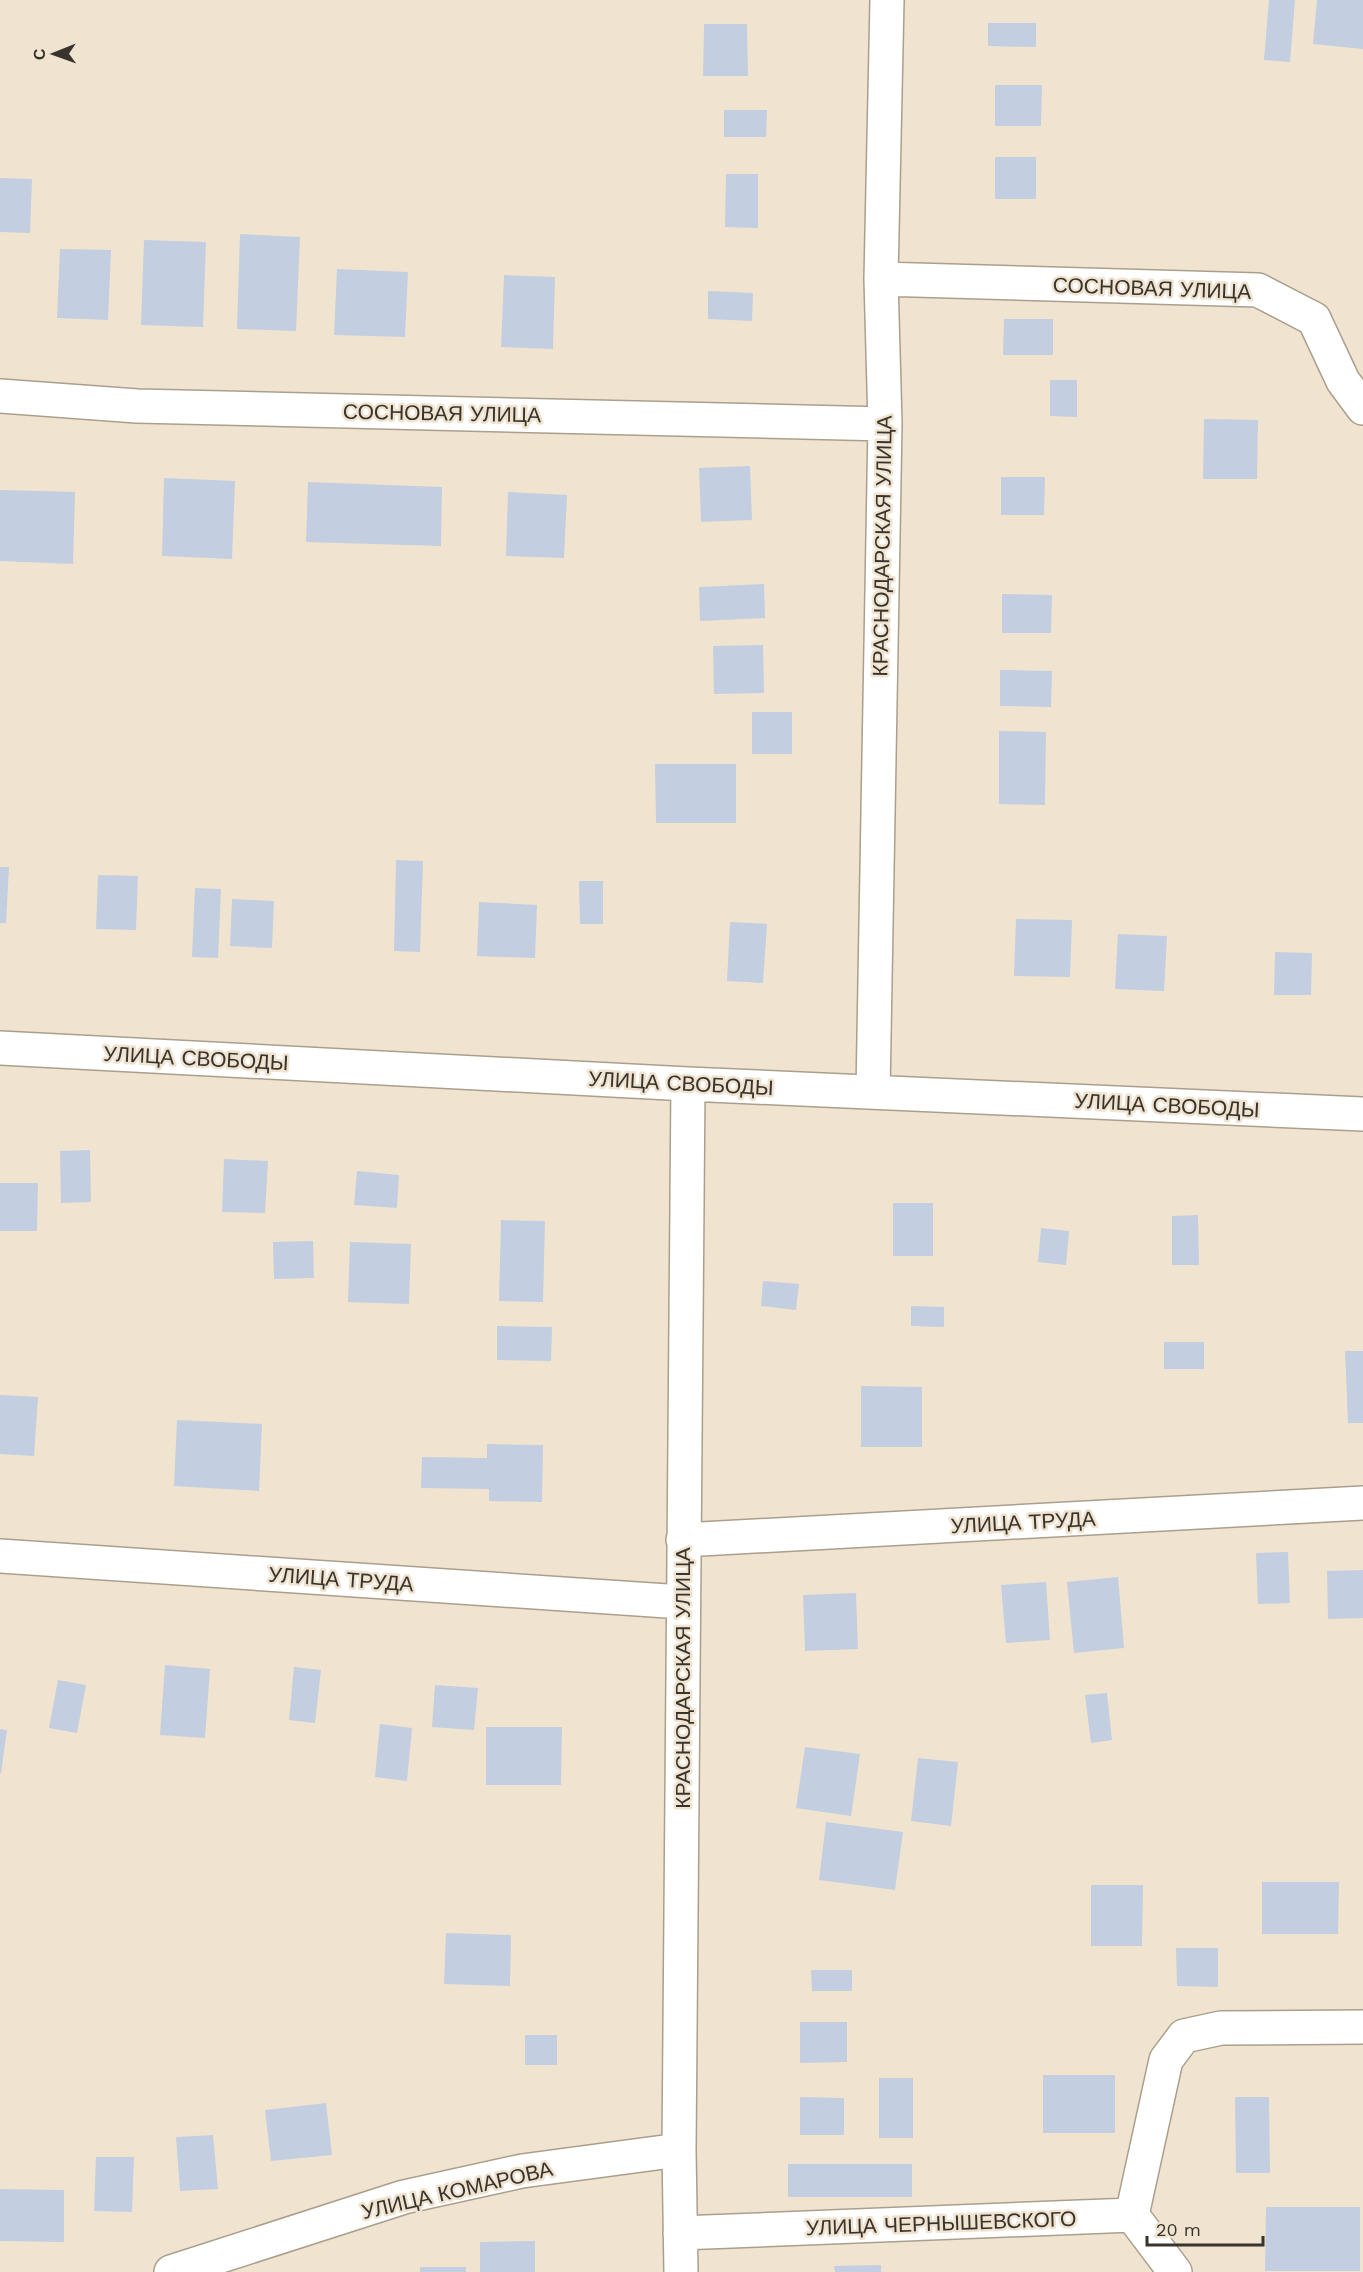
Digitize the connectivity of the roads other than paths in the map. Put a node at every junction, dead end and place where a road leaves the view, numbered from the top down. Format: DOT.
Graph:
graph roads {
  1 [pos="887,0"];
  2 [pos="881,279"];
  3 [pos="0,396"];
  4 [pos="1363,408"];
  5 [pos="885,424"];
  6 [pos="0,1048"];
  7 [pos="688,1084"];
  8 [pos="873,1092"];
  9 [pos="1363,1114"];
  10 [pos="1363,1503"];
  11 [pos="683,1540"];
  12 [pos="0,1556"];
  13 [pos="682,1602"];
  14 [pos="1363,2027"];
  15 [pos="679,2150"];
  16 [pos="1132,2215"];
  17 [pos="680,2233"];
  18 [pos="171,2272"];
  19 [pos="681,2272"];
  20 [pos="1174,2272"];
  1 -- 2 [label="street, КРАСНОДАРСКАЯ УЛИЦА"];
  2 -- 4 [label="street, СОСНОВАЯ УЛИЦА"];
  2 -- 5 [label="street, КРАСНОДАРСКАЯ УЛИЦА"];
  3 -- 5 [label="street, СОСНОВАЯ УЛИЦА"];
  5 -- 8 [label="street, КРАСНОДАРСКАЯ УЛИЦА"];
  6 -- 7 [label="street, УЛИЦА СВОБОДЫ"];
  7 -- 8 [label="street, УЛИЦА СВОБОДЫ"];
  7 -- 11 [label="street, КРАСНОДАРСКАЯ УЛИЦА"];
  8 -- 9 [label="street, УЛИЦА СВОБОДЫ"];
  10 -- 11 [label="street, УЛИЦА ТРУДА"];
  11 -- 13 [label="street, КРАСНОДАРСКАЯ УЛИЦА"];
  12 -- 13 [label="street, УЛИЦА ТРУДА"];
  13 -- 15 [label="street, КРАСНОДАРСКАЯ УЛИЦА"];
  14 -- 16 [label="street"];
  15 -- 17 [label="street, КРАСНОДАРСКАЯ УЛИЦА"];
  15 -- 18 [label="street, УЛИЦА КОМАРОВА"];
  16 -- 17 [label="street, УЛИЦА ЧЕРНЫШЕВСКОГО"];
  16 -- 20 [label="street"];
  17 -- 19 [label="street, КРАСНОДАРСКАЯ УЛИЦА"];
}
